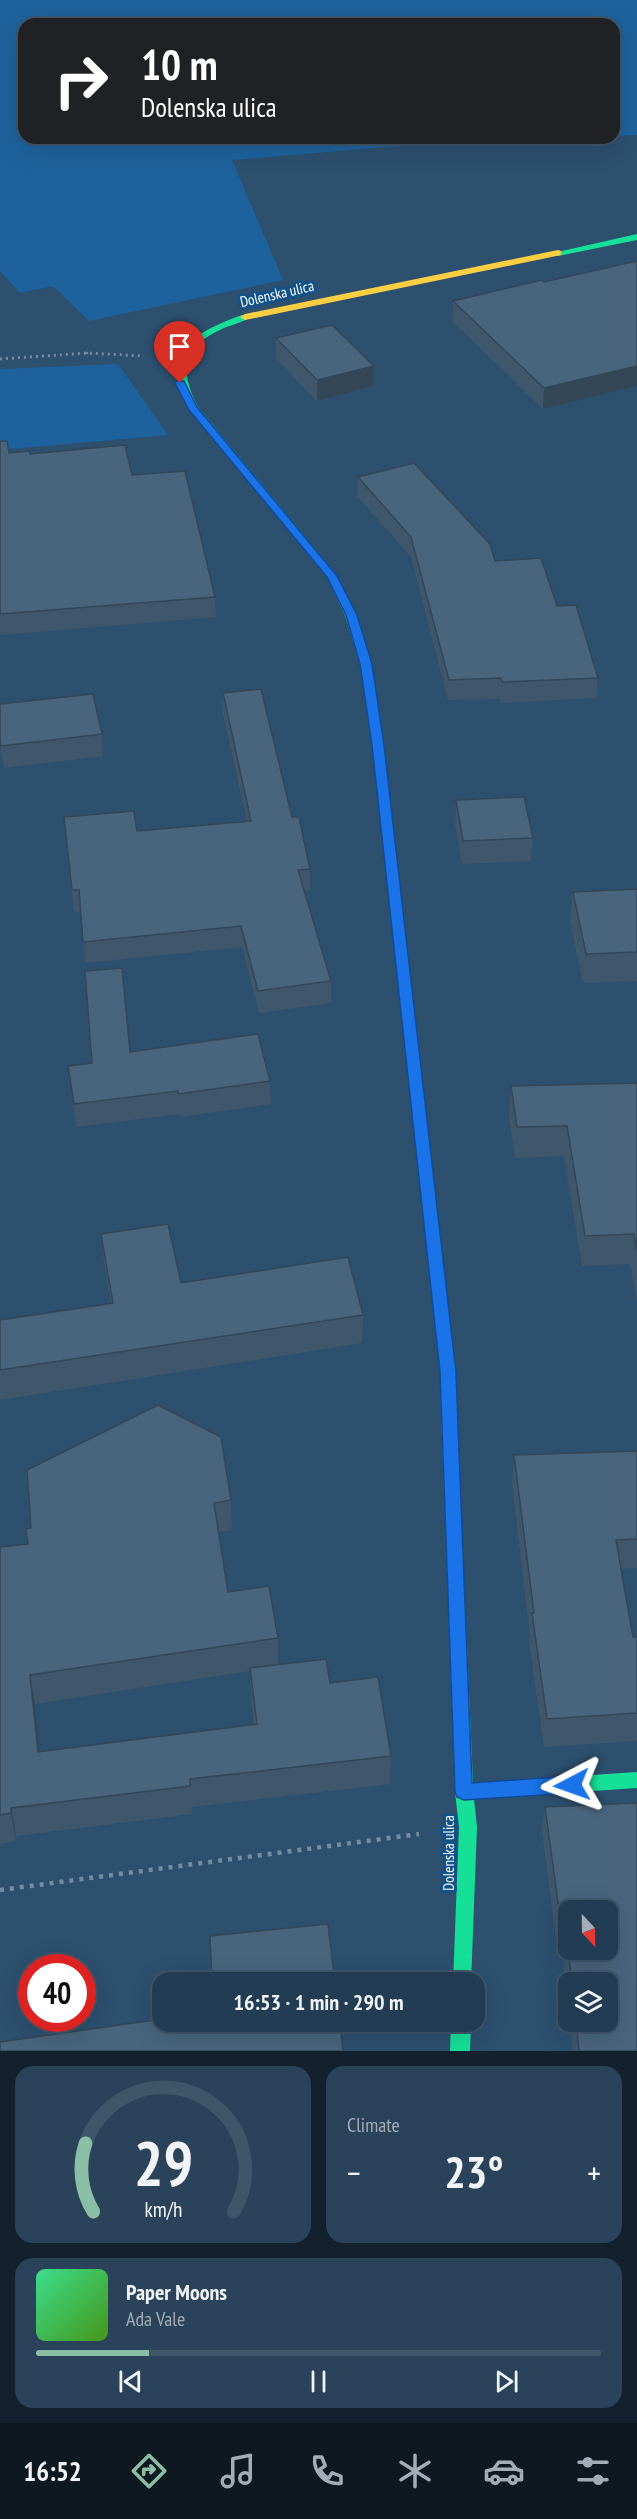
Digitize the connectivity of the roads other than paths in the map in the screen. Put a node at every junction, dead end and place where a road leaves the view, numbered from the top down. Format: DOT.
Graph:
graph roads {
  1 [pos="637,237"];
  2 [pos="637,1780"];
  3 [pos="464,1792"];
  4 [pos="462,1972"];
  5 [pos="461,2032"];
  6 [pos="460,2051"];
  1 -- 3 [label="street, Dolenska ulica"];
  2 -- 3 [label="street"];
  3 -- 4 [label="street, Dolenska ulica"];
  5 -- 6 [label="street"];
}
